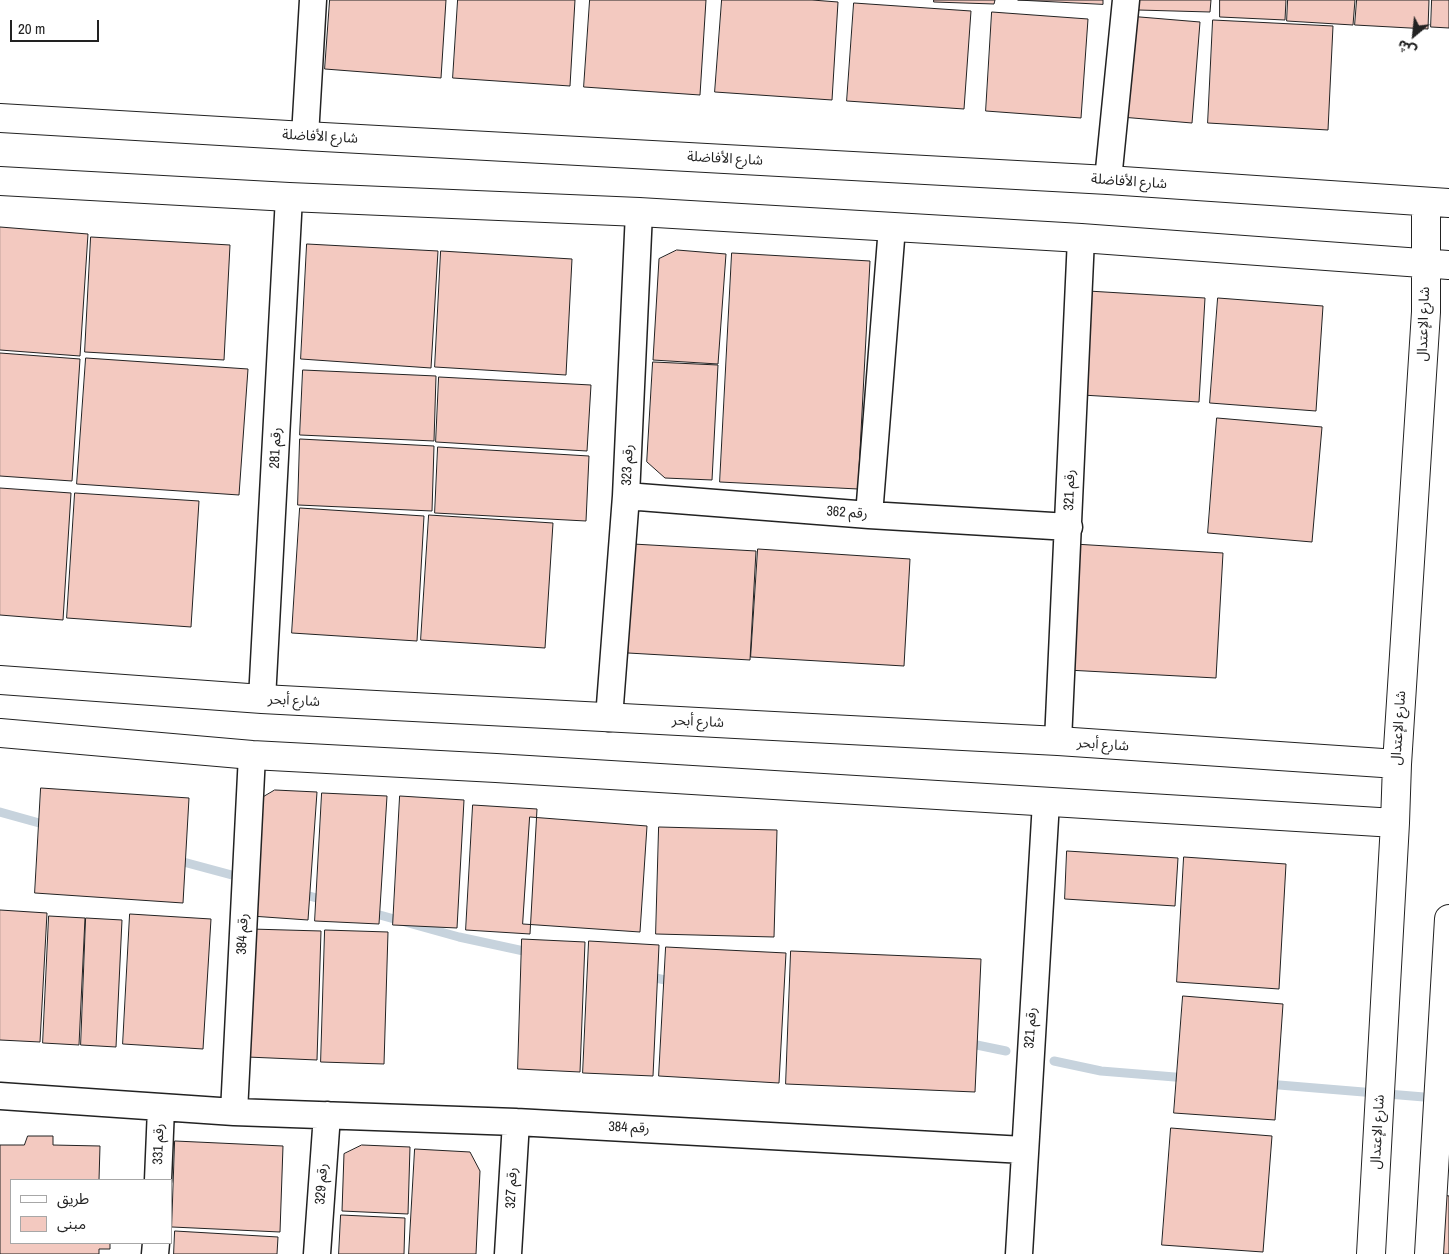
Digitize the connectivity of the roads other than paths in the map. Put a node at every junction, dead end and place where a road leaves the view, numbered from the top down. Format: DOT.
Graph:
graph roads {
  1 [pos="314,0"];
  2 [pos="1126,0"];
  3 [pos="0,118"];
  4 [pos="305,136"];
  5 [pos="0,180"];
  6 [pos="1108,180"];
  7 [pos="289,197"];
  8 [pos="1437,203"];
  9 [pos="639,212"];
  10 [pos="892,227"];
  11 [pos="1080,238"];
  12 [pos="1437,264"];
  13 [pos="1449,298"];
  14 [pos="1426,312"];
  15 [pos="626,496"];
  16 [pos="869,515"];
  17 [pos="1068,526"];
  18 [pos="0,680"];
  19 [pos="262,700"];
  20 [pos="609,718"];
  21 [pos="0,733"];
  22 [pos="1058,742"];
  23 [pos="252,755"];
  24 [pos="1397,764"];
  25 [pos="1046,802"];
  26 [pos="1395,823"];
  27 [pos="1449,919"];
  28 [pos="0,1096"];
  29 [pos="161,1108"];
  30 [pos="234,1112"];
  31 [pos="327,1115"];
  32 [pos="516,1122"];
  33 [pos="1024,1150"];
  34 [pos="158,1179"];
  35 [pos="316,1254"];
  36 [pos="508,1254"];
  37 [pos="1018,1254"];
  38 [pos="1371,1254"];
  39 [pos="1428,1254"];
  1 -- 4 [label="street"];
  2 -- 6 [label="street"];
  3 -- 4 [label="street, شارع الأفاضلة"];
  4 -- 6 [label="street, شارع الأفاضلة"];
  5 -- 7 [label="street"];
  6 -- 8 [label="street, شارع الأفاضلة"];
  7 -- 9 [label="street"];
  7 -- 19 [label="street, رقم 281"];
  8 -- 12 [label="street, شارع الإعتدال"];
  9 -- 10 [label="street"];
  9 -- 15 [label="street, رقم 323"];
  10 -- 11 [label="street"];
  10 -- 16 [label="street"];
  11 -- 12 [label="street"];
  11 -- 17 [label="street, رقم 321"];
  12 -- 14 [label="street, شارع الإعتدال"];
  13 -- 14 [label="street"];
  14 -- 24 [label="street, شارع الإعتدال"];
  15 -- 16 [label="street, رقم 362"];
  15 -- 20 [label="street, رقم 323"];
  16 -- 17 [label="street, رقم 362"];
  17 -- 22 [label="street, رقم 321"];
  18 -- 19 [label="street, شارع أبحر"];
  19 -- 20 [label="street, شارع أبحر"];
  20 -- 22 [label="street, شارع أبحر"];
  21 -- 23 [label="street"];
  22 -- 24 [label="street, شارع أبحر"];
  23 -- 25 [label="street"];
  23 -- 30 [label="street, رقم 384"];
  24 -- 26 [label="street, شارع الإعتدال"];
  25 -- 26 [label="street"];
  25 -- 33 [label="street, رقم 321"];
  26 -- 38 [label="street, شارع الإعتدال"];
  27 -- 39 [label="street"];
  28 -- 29 [label="street, رقم 384"];
  29 -- 30 [label="street, رقم 384"];
  29 -- 34 [label="street, رقم 331"];
  30 -- 31 [label="street, رقم 384"];
  31 -- 32 [label="street, رقم 384"];
  31 -- 35 [label="street, رقم 329"];
  32 -- 33 [label="street, رقم 384"];
  32 -- 36 [label="street, رقم 327"];
  33 -- 37 [label="street, رقم 321"];
}
